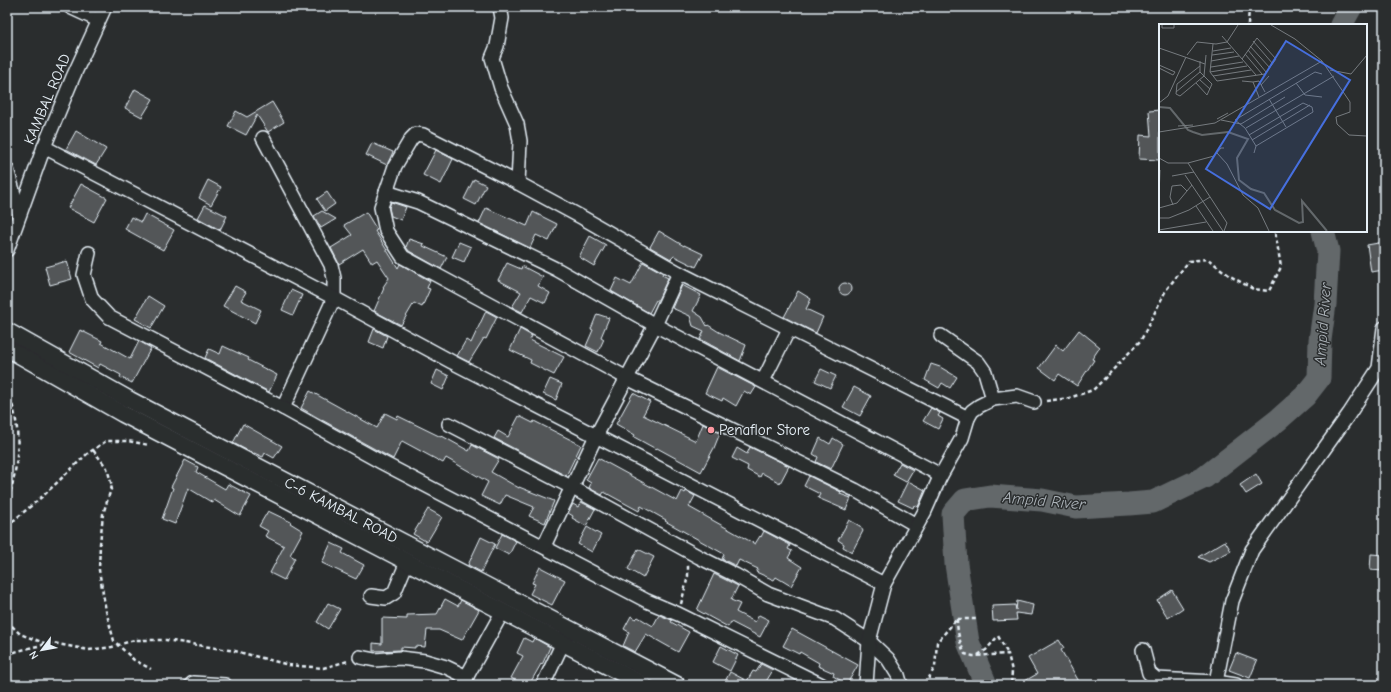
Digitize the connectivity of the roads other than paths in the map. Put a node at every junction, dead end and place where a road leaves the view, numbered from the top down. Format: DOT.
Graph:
graph roads {
  1 [pos="70,7"];
  2 [pos="105,7"];
  3 [pos="500,7"];
  4 [pos="98,20"];
  5 [pos="263,138"];
  6 [pos="44,147"];
  7 [pos="7,169"];
  8 [pos="518,183"];
  9 [pos="386,192"];
  10 [pos="19,213"];
  11 [pos="7,250"];
  12 [pos="89,253"];
  13 [pos="679,273"];
  14 [pos="334,298"];
  15 [pos="655,325"];
  16 [pos="1384,328"];
  17 [pos="789,329"];
  18 [pos="7,331"];
  19 [pos="941,336"];
  20 [pos="7,348"];
  21 [pos="627,378"];
  22 [pos="762,382"];
  23 [pos="993,399"];
  24 [pos="1034,402"];
  25 [pos="283,408"];
  26 [pos="968,418"];
  27 [pos="449,424"];
  28 [pos="596,436"];
  29 [pos="940,477"];
  30 [pos="571,487"];
  31 [pos="916,525"];
  32 [pos="544,546"];
  33 [pos="407,562"];
  34 [pos="884,584"];
  35 [pos="371,596"];
  36 [pos="503,611"];
  37 [pos="566,636"];
  38 [pos="869,641"];
  39 [pos="1144,650"];
  40 [pos="360,657"];
  41 [pos="465,681"];
  42 [pos="804,681"];
  43 [pos="1216,682"];
  44 [pos="546,684"];
  45 [pos="192,685"];
  46 [pos="225,685"];
  47 [pos="644,685"];
  48 [pos="677,685"];
  49 [pos="822,685"];
  50 [pos="866,685"];
  51 [pos="901,685"];
  52 [pos="1236,685"];
  1 -- 4 [label="street"];
  2 -- 4 [label="street, KAMBAL ROAD"];
  3 -- 8 [label="street"];
  4 -- 6 [label="street, KAMBAL ROAD"];
  5 -- 14 [label="street"];
  6 -- 10 [label="street, KAMBAL ROAD"];
  6 -- 14 [label="street"];
  7 -- 10 [label="street"];
  8 -- 9 [label="street"];
  8 -- 13 [label="street"];
  9 -- 15 [label="street"];
  9 -- 21 [label="street"];
  10 -- 11 [label="street, KAMBAL ROAD"];
  12 -- 25 [label="street"];
  13 -- 15 [label="street"];
  13 -- 17 [label="street"];
  14 -- 25 [label="street"];
  14 -- 28 [label="street"];
  15 -- 21 [label="street"];
  15 -- 22 [label="street"];
  16 -- 43 [label="street"];
  17 -- 22 [label="street"];
  17 -- 26 [label="street"];
  18 -- 37 [label="main road, C-6 KAMBAL ROAD"];
  19 -- 23 [label="street"];
  20 -- 33 [label="main road, C-6 KAMBAL ROAD"];
  21 -- 28 [label="street"];
  21 -- 31 [label="street"];
  22 -- 29 [label="street"];
  23 -- 24 [label="street"];
  23 -- 26 [label="street"];
  25 -- 32 [label="street"];
  26 -- 29 [label="street"];
  27 -- 30 [label="street"];
  28 -- 30 [label="street"];
  28 -- 34 [label="street"];
  29 -- 31 [label="street"];
  30 -- 32 [label="street"];
  30 -- 38 [label="street"];
  31 -- 34 [label="street"];
  32 -- 42 [label="street"];
  33 -- 35 [label="street"];
  33 -- 36 [label="main road, C-6 KAMBAL ROAD"];
  34 -- 38 [label="street"];
  36 -- 37 [label="main road, C-6 KAMBAL ROAD"];
  36 -- 41 [label="street"];
  37 -- 44 [label="street"];
  37 -- 47 [label="main road, C-6 KAMBAL ROAD"];
  37 -- 48 [label="main road, C-6 KAMBAL ROAD"];
  38 -- 50 [label="street"];
  38 -- 51 [label="street"];
  39 -- 43 [label="street"];
  40 -- 41 [label="street"];
  42 -- 49 [label="street"];
  43 -- 52 [label="street"];
  45 -- 46 [label="street"];
}
